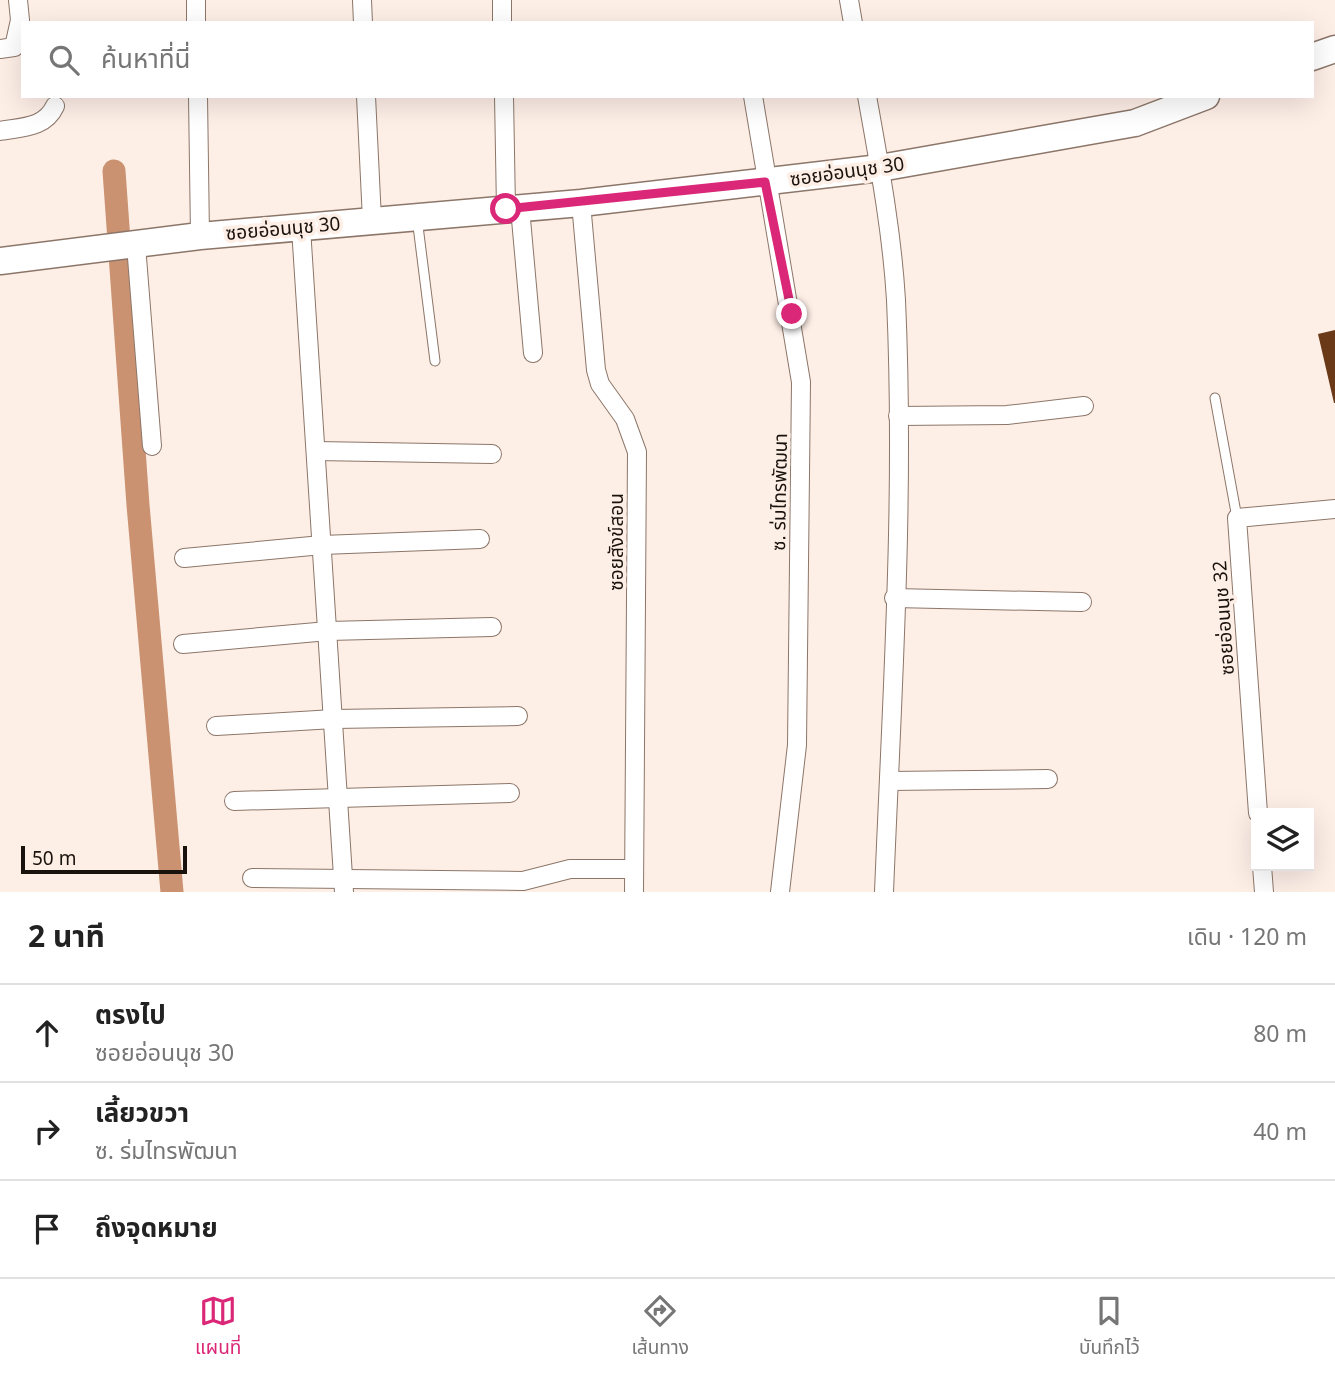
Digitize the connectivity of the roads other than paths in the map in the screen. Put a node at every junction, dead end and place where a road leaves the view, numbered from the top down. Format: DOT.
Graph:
graph roads {
  1 [pos="18,0"];
  2 [pos="196,0"];
  3 [pos="362,0"];
  4 [pos="502,0"];
  5 [pos="849,0"];
  6 [pos="197,21"];
  7 [pos="363,21"];
  8 [pos="502,21"];
  9 [pos="853,21"];
  10 [pos="0,49"];
  11 [pos="1335,49"];
  12 [pos="1314,56"];
  13 [pos="198,98"];
  14 [pos="366,98"];
  15 [pos="503,98"];
  16 [pos="753,98"];
  17 [pos="867,98"];
  18 [pos="1201,98"];
  19 [pos="55,106"];
  20 [pos="0,131"];
  21 [pos="880,168"];
  22 [pos="765,182"];
  23 [pos="581,203"];
  24 [pos="513,209"];
  25 [pos="417,216"];
  26 [pos="372,220"];
  27 [pos="301,228"];
  28 [pos="200,236"];
  29 [pos="124,246"];
  30 [pos="0,261"];
  31 [pos="533,352"];
  32 [pos="435,361"];
  33 [pos="1215,398"];
  34 [pos="1084,406"];
  35 [pos="898,416"];
  36 [pos="152,446"];
  37 [pos="316,451"];
  38 [pos="492,454"];
  39 [pos="1335,509"];
  40 [pos="1237,518"];
  41 [pos="480,539"];
  42 [pos="322,545"];
  43 [pos="184,558"];
  44 [pos="894,598"];
  45 [pos="1082,602"];
  46 [pos="492,627"];
  47 [pos="328,631"];
  48 [pos="183,644"];
  49 [pos="518,716"];
  50 [pos="334,719"];
  51 [pos="216,726"];
  52 [pos="1048,779"];
  53 [pos="888,781"];
  54 [pos="510,793"];
  55 [pos="340,797"];
  56 [pos="234,801"];
  57 [pos="1258,808"];
  58 [pos="634,869"];
  59 [pos="1262,871"];
  60 [pos="252,878"];
  61 [pos="344,885"];
  62 [pos="634,892"];
  63 [pos="780,892"];
  64 [pos="884,892"];
  65 [pos="1264,892"];
  1 -- 10 [label="street"];
  2 -- 6 [label="street"];
  3 -- 7 [label="street"];
  4 -- 8 [label="street"];
  5 -- 9 [label="street"];
  11 -- 12 [label="street"];
  13 -- 28 [label="street"];
  14 -- 26 [label="street"];
  15 -- 24 [label="street"];
  16 -- 22 [label="street, ซ. ร่มไทรพัฒนา"];
  17 -- 21 [label="street"];
  18 -- 21 [label="street, ซอยอ่อนนุช 30"];
  19 -- 20 [label="street"];
  21 -- 22 [label="street, ซอยอ่อนนุช 30"];
  21 -- 35 [label="street"];
  22 -- 23 [label="street, ซอยอ่อนนุช 30"];
  22 -- 63 [label="street, ซ. ร่มไทรพัฒนา"];
  23 -- 24 [label="street, ซอยอ่อนนุช 30"];
  23 -- 58 [label="street, ซอยสังข์สอน"];
  24 -- 25 [label="street, ซอยอ่อนนุช 30"];
  24 -- 31 [label="street"];
  25 -- 26 [label="street, ซอยอ่อนนุช 30"];
  25 -- 32 [label="lane"];
  26 -- 27 [label="street, ซอยอ่อนนุช 30"];
  27 -- 28 [label="street, ซอยอ่อนนุช 30"];
  27 -- 37 [label="street"];
  28 -- 29 [label="street, ซอยอ่อนนุช 30"];
  29 -- 30 [label="street, ซอยอ่อนนุช 30"];
  29 -- 36 [label="street"];
  33 -- 40 [label="lane"];
  34 -- 35 [label="street"];
  35 -- 44 [label="street"];
  37 -- 38 [label="street"];
  37 -- 42 [label="street"];
  39 -- 40 [label="street"];
  40 -- 57 [label="street, ซอยอ่อนนุช 32"];
  41 -- 42 [label="street"];
  42 -- 43 [label="street"];
  42 -- 47 [label="street"];
  44 -- 45 [label="street"];
  44 -- 53 [label="street"];
  46 -- 47 [label="street"];
  47 -- 48 [label="street"];
  47 -- 50 [label="street"];
  49 -- 50 [label="street"];
  50 -- 51 [label="street"];
  50 -- 55 [label="street"];
  52 -- 53 [label="street"];
  53 -- 64 [label="street"];
  54 -- 55 [label="street"];
  55 -- 56 [label="street"];
  55 -- 61 [label="street"];
  58 -- 61 [label="street"];
  58 -- 62 [label="street, ซอยสังข์สอน"];
  59 -- 65 [label="street"];
  60 -- 61 [label="street"];
}
